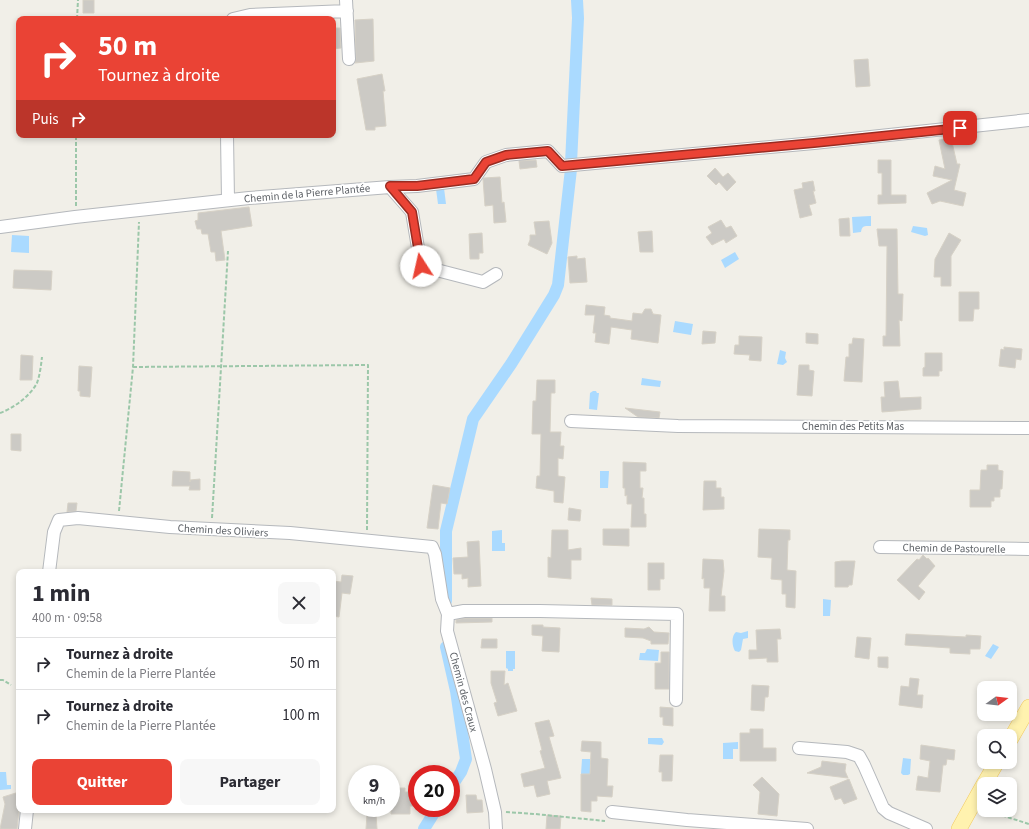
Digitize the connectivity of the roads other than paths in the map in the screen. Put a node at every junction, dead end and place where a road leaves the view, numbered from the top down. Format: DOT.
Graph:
graph roads {
  1 [pos="346,6"];
  2 [pos="243,16"];
  3 [pos="349,59"];
  4 [pos="1029,120"];
  5 [pos="227,138"];
  6 [pos="390,186"];
  7 [pos="228,200"];
  8 [pos="0,227"];
  9 [pos="496,274"];
  10 [pos="571,421"];
  11 [pos="1029,428"];
  12 [pos="880,547"];
  13 [pos="1029,549"];
  14 [pos="435,554"];
  15 [pos="49,569"];
  16 [pos="448,614"];
  17 [pos="676,700"];
  18 [pos="1029,707"];
  19 [pos="1016,729"];
  20 [pos="799,748"];
  21 [pos="977,797"];
  22 [pos="27,813"];
  23 [pos="611,817"];
  24 [pos="922,828"];
  25 [pos="25,829"];
  26 [pos="496,829"];
  27 [pos="807,829"];
  28 [pos="959,829"];
  1 -- 2 [label="street"];
  1 -- 3 [label="street"];
  4 -- 6 [label="street, Chemin de la Pierre Plantée"];
  5 -- 7 [label="street"];
  6 -- 7 [label="street, Chemin de la Pierre Plantée"];
  6 -- 9 [label="street"];
  7 -- 8 [label="street, Chemin de la Pierre Plantée"];
  10 -- 11 [label="street, Chemin des Petits Mas"];
  12 -- 13 [label="street, Chemin de Pastourelle"];
  14 -- 15 [label="street, Chemin des Oliviers"];
  14 -- 16 [label="street, Chemin des Craux"];
  16 -- 17 [label="street"];
  16 -- 26 [label="street, Chemin des Craux"];
  18 -- 19 [label="main road"];
  20 -- 24 [label="street"];
  21 -- 28 [label="main road"];
  22 -- 25 [label="street"];
  23 -- 27 [label="street"];
}
